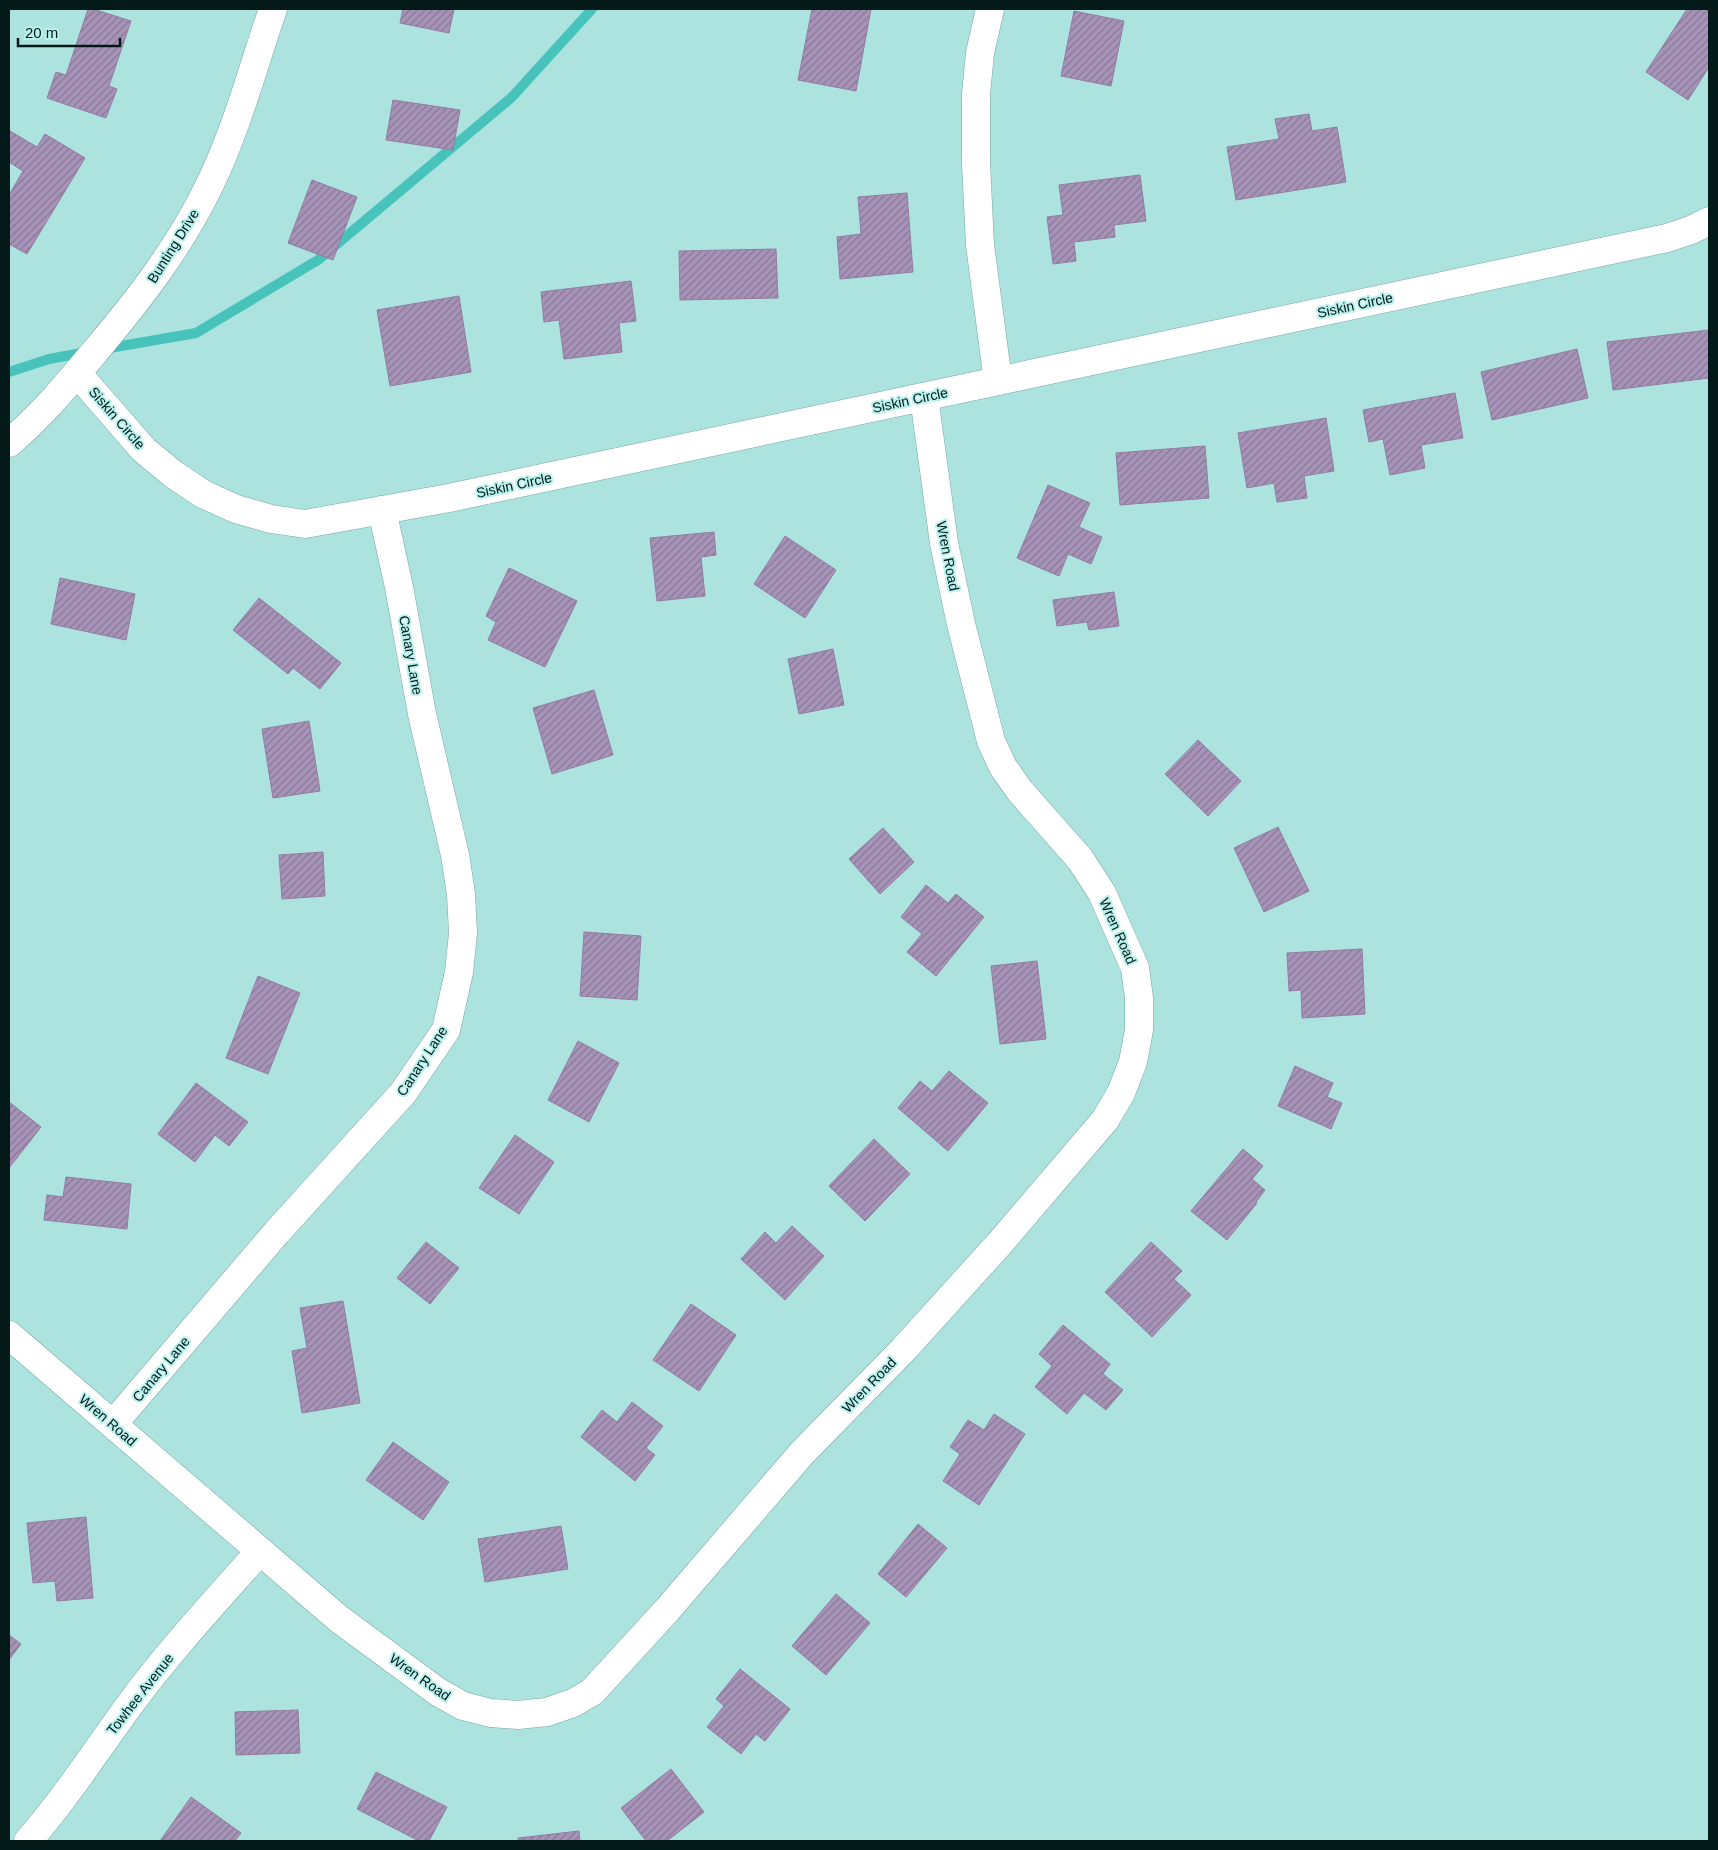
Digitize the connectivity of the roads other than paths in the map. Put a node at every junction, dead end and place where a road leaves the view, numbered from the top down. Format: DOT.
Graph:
graph roads {
  1 [pos="273,9"];
  2 [pos="990,9"];
  3 [pos="1709,221"];
  4 [pos="77,373"];
  5 [pos="998,381"];
  6 [pos="924,397"];
  7 [pos="9,443"];
  8 [pos="382,510"];
  9 [pos="9,1335"];
  10 [pos="113,1424"];
  11 [pos="259,1552"];
  12 [pos="28,1841"];
  1 -- 4 [label="street, Bunting Drive"];
  2 -- 5 [label="street"];
  3 -- 5 [label="street, Siskin Circle"];
  4 -- 7 [label="street, Bunting Drive"];
  4 -- 8 [label="street, Siskin Circle"];
  5 -- 6 [label="street, Siskin Circle"];
  6 -- 8 [label="street, Siskin Circle"];
  6 -- 11 [label="street, Wren Road"];
  8 -- 10 [label="street, Canary Lane"];
  9 -- 10 [label="street, Wren Road"];
  10 -- 11 [label="street, Wren Road"];
  11 -- 12 [label="street, Towhee Avenue"];
}
